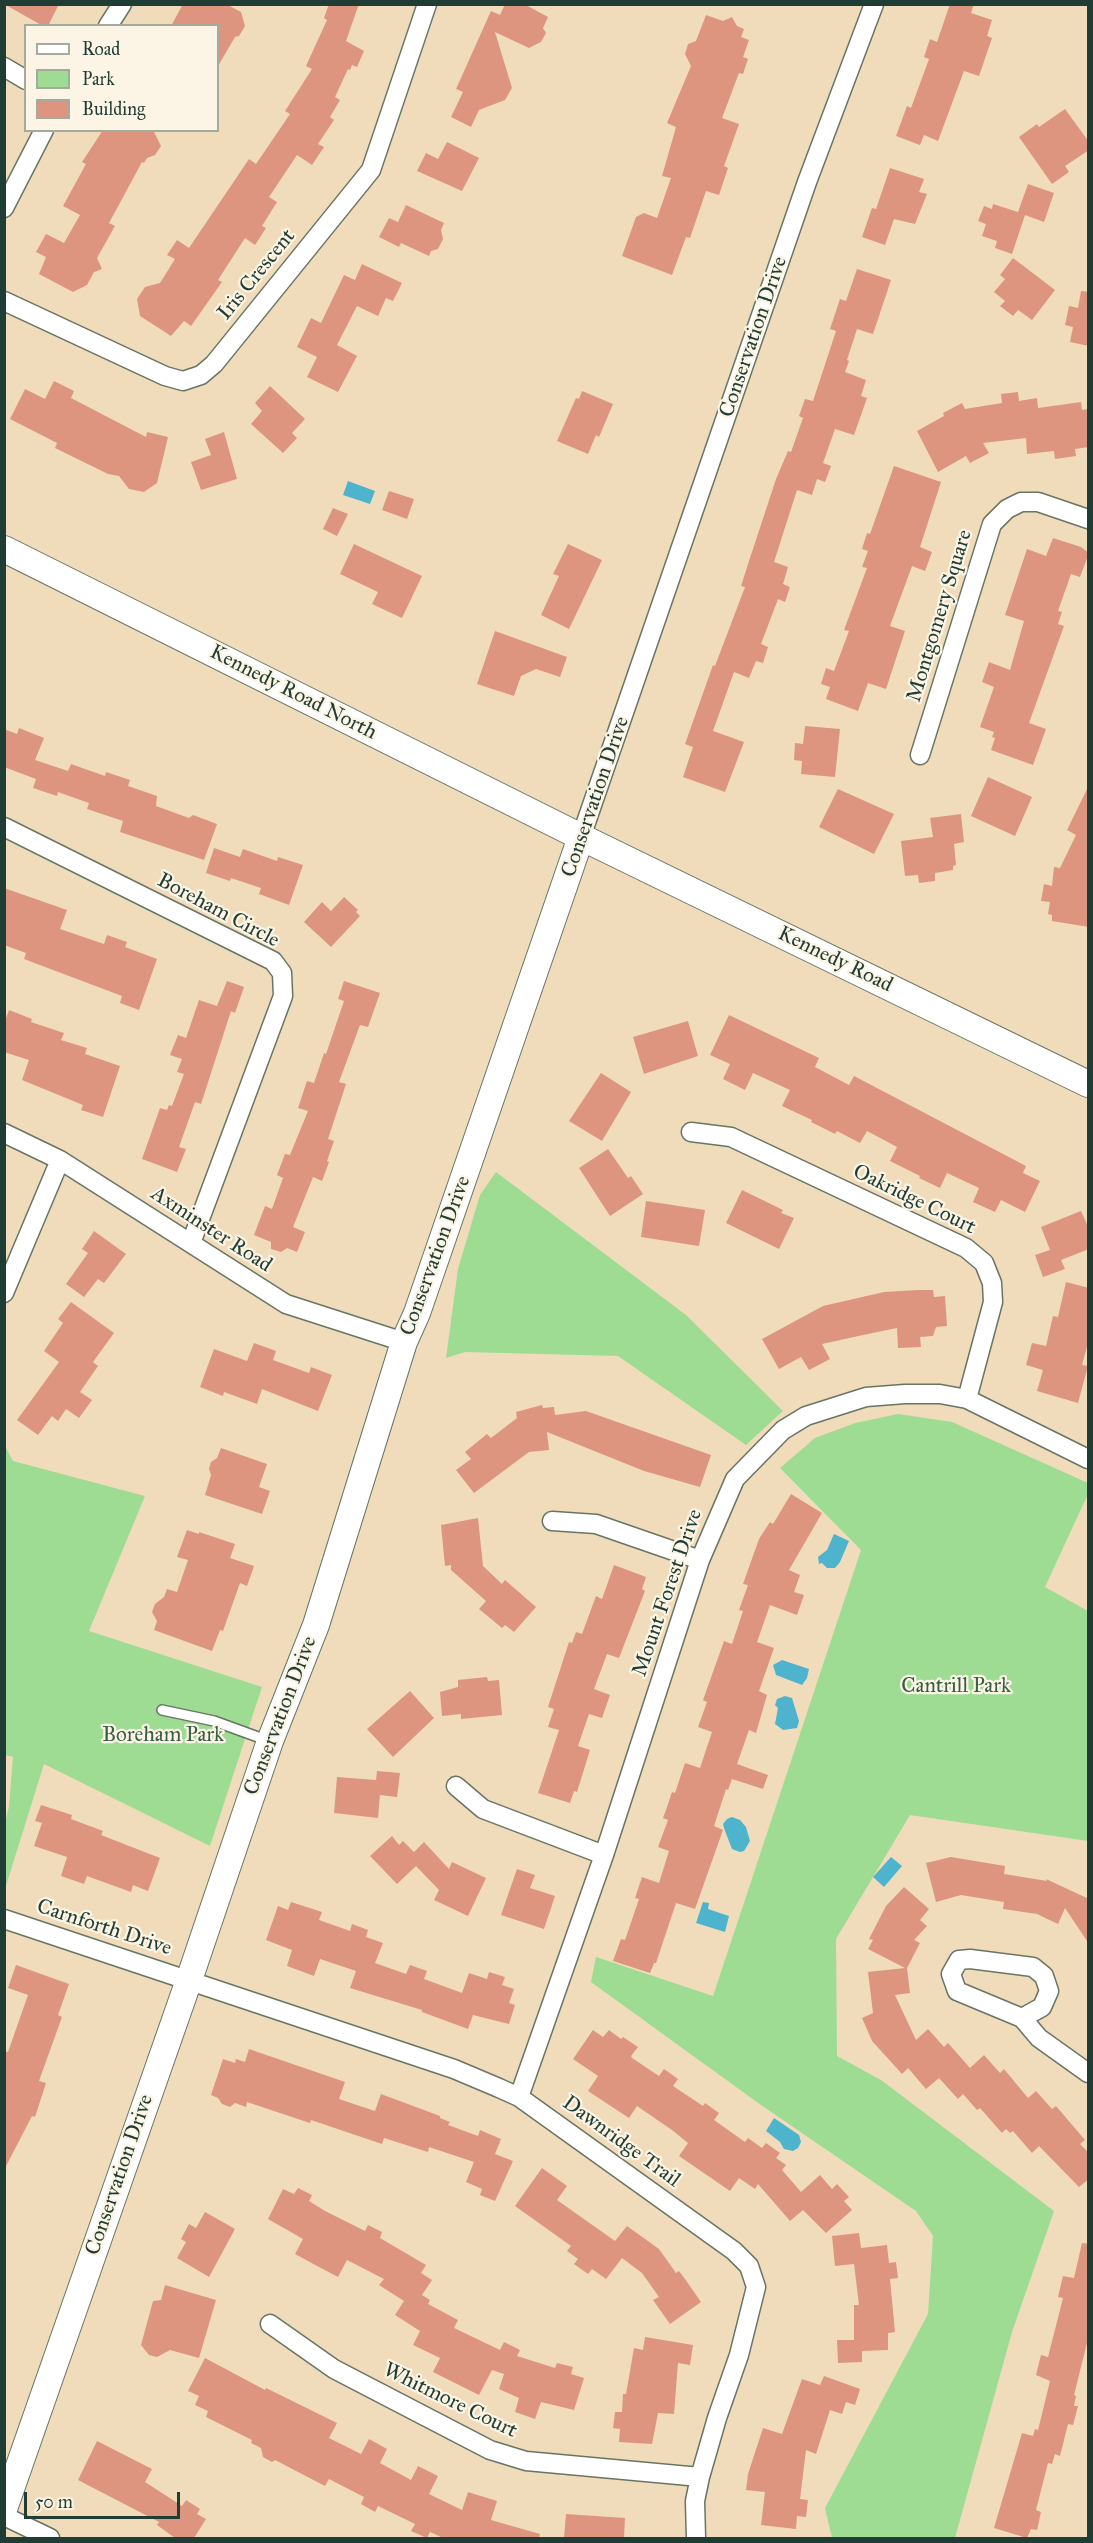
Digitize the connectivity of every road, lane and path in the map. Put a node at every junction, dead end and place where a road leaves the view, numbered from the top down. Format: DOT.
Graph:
graph roads {
  1 [pos="122,4"];
  2 [pos="427,4"];
  3 [pos="874,4"];
  4 [pos="109,24"];
  5 [pos="4,67"];
  6 [pos="24,79"];
  7 [pos="43,132"];
  8 [pos="4,208"];
  9 [pos="4,301"];
  10 [pos="1089,519"];
  11 [pos="4,549"];
  12 [pos="920,755"];
  13 [pos="4,827"];
  14 [pos="582,837"];
  15 [pos="1089,1084"];
  16 [pos="691,1132"];
  17 [pos="4,1133"];
  18 [pos="60,1160"];
  19 [pos="191,1243"];
  20 [pos="4,1293"];
  21 [pos="404,1342"];
  22 [pos="967,1399"];
  23 [pos="1089,1459"];
  24 [pos="552,1521"];
  25 [pos="700,1560"];
  26 [pos="162,1710"];
  27 [pos="270,1741"];
  28 [pos="456,1786"];
  29 [pos="604,1855"];
  30 [pos="4,1919"];
  31 [pos="189,1980"];
  32 [pos="1022,2018"];
  33 [pos="1089,2073"];
  34 [pos="519,2097"];
  35 [pos="270,2324"];
  36 [pos="700,2477"];
  37 [pos="4,2509"];
  38 [pos="4,2516"];
  39 [pos="50,2538"];
  40 [pos="696,2538"];
  1 -- 4 [label="street"];
  2 -- 9 [label="street, Iris Crescent"];
  3 -- 14 [label="street, Conservation Drive"];
  5 -- 6 [label="street"];
  7 -- 8 [label="street"];
  10 -- 12 [label="street, Montgomery Square"];
  11 -- 14 [label="street, Kennedy Road North"];
  13 -- 19 [label="street, Boreham Circle"];
  14 -- 15 [label="street, Kennedy Road"];
  14 -- 21 [label="street, Conservation Drive"];
  16 -- 22 [label="street, Oakridge Court"];
  17 -- 18 [label="street, Axminster Road"];
  18 -- 19 [label="street, Axminster Road"];
  18 -- 20 [label="street"];
  19 -- 21 [label="street, Axminster Road"];
  21 -- 27 [label="street, Conservation Drive"];
  22 -- 23 [label="street, Mount Forest Drive"];
  22 -- 25 [label="street, Mount Forest Drive"];
  24 -- 25 [label="street"];
  25 -- 29 [label="street, Mount Forest Drive"];
  26 -- 27 [label="lane"];
  27 -- 31 [label="street, Conservation Drive"];
  28 -- 29 [label="street"];
  29 -- 34 [label="street, Mount Forest Drive"];
  30 -- 31 [label="street, Carnforth Drive"];
  31 -- 34 [label="street, Dawnridge Trail"];
  31 -- 37 [label="street, Conservation Drive"];
  32 -- 32 [label="street"];
  32 -- 33 [label="street"];
  34 -- 36 [label="street, Dawnridge Trail"];
  35 -- 36 [label="street, Whitmore Court"];
  36 -- 40 [label="street, Dawnridge Trail"];
  38 -- 39 [label="street"];
}
